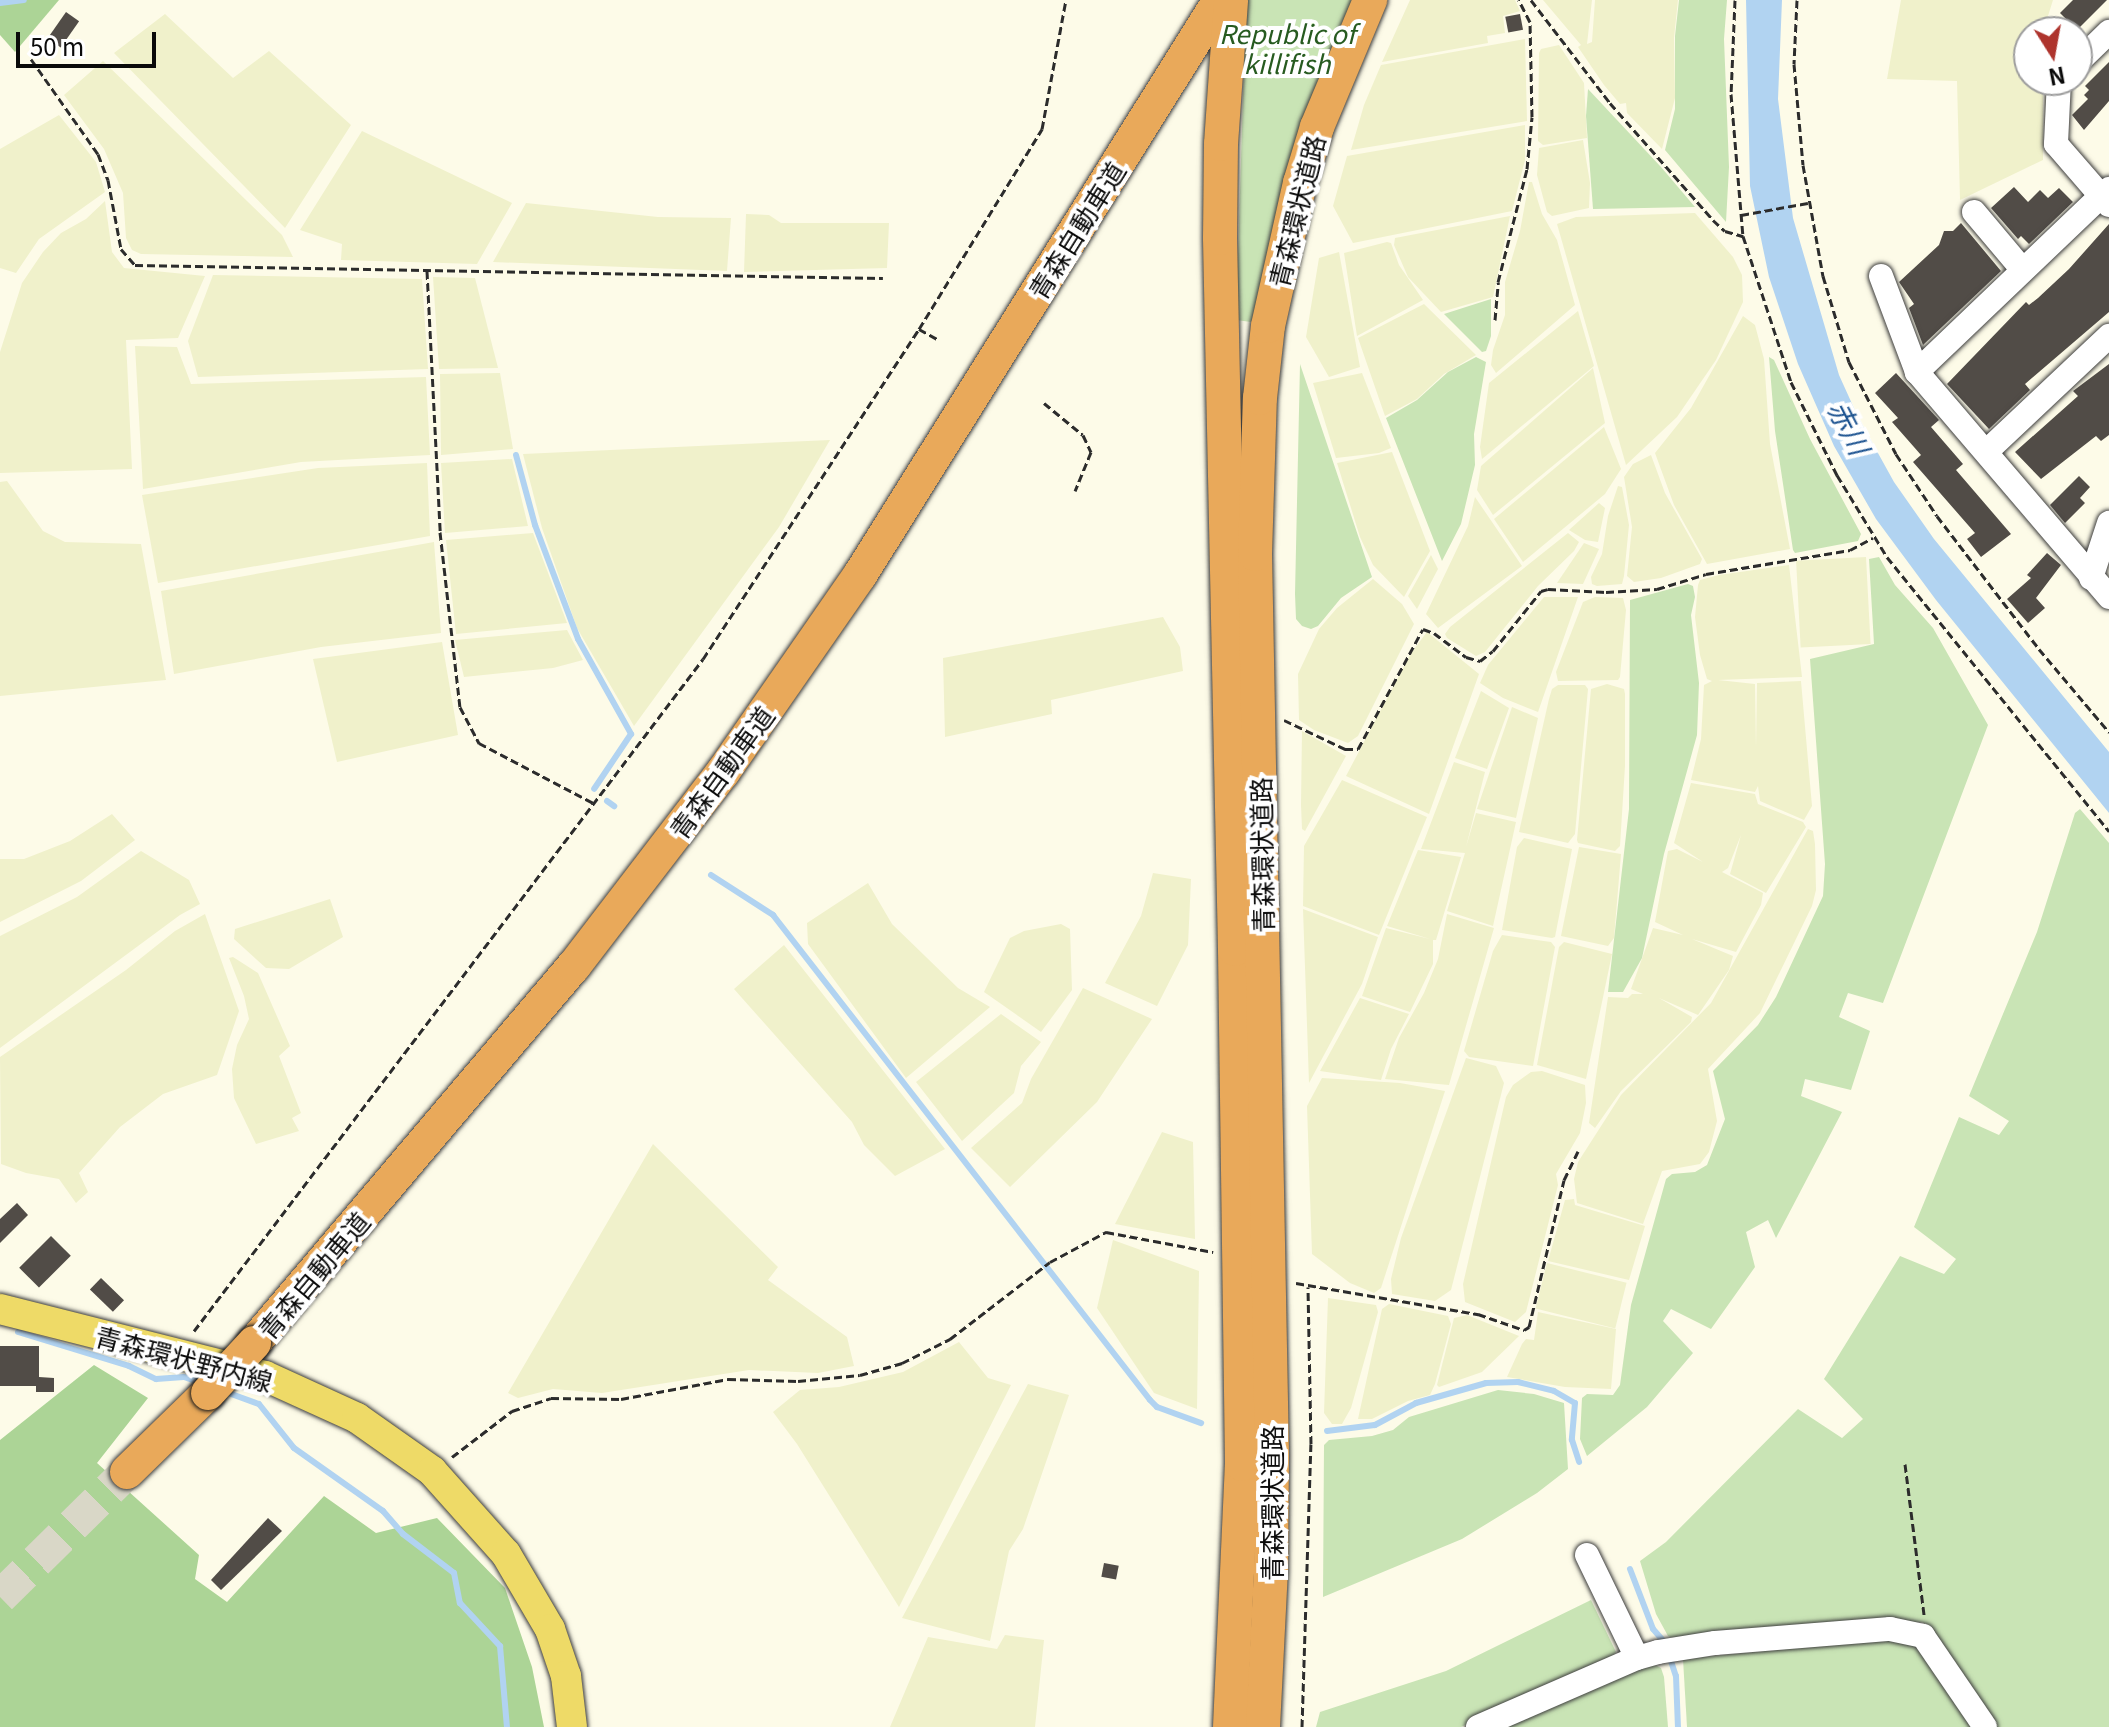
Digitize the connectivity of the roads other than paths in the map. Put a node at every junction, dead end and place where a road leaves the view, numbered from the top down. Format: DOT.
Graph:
graph roads {
  1 [pos="1220,0"];
  2 [pos="1231,0"];
  3 [pos="1370,0"];
  4 [pos="2109,32"];
  5 [pos="2093,48"];
  6 [pos="2058,96"];
  7 [pos="2106,197"];
  8 [pos="1974,212"];
  9 [pos="2022,269"];
  10 [pos="1881,276"];
  11 [pos="2109,336"];
  12 [pos="1917,372"];
  13 [pos="1987,451"];
  14 [pos="2109,523"];
  15 [pos="2091,578"];
  16 [pos="2109,597"];
  17 [pos="0,1309"];
  18 [pos="127,1472"];
  19 [pos="1587,1555"];
  20 [pos="1637,1658"];
  21 [pos="572,1727"];
  22 [pos="1230,1727"];
  23 [pos="1263,1727"];
  24 [pos="1478,1727"];
  25 [pos="1985,1727"];
  1 -- 18 [label="highway, 青森自動車道, bridge"];
  2 -- 22 [label="highway, 青森環状道路"];
  3 -- 23 [label="highway, 青森環状道路"];
  4 -- 5 [label="street"];
  6 -- 7 [label="street"];
  7 -- 9 [label="street"];
  8 -- 9 [label="street"];
  9 -- 12 [label="street"];
  10 -- 12 [label="street"];
  11 -- 13 [label="street"];
  12 -- 13 [label="street"];
  13 -- 15 [label="street"];
  14 -- 15 [label="street"];
  15 -- 16 [label="street"];
  17 -- 21 [label="main road, 青森環状野内線"];
  19 -- 20 [label="street"];
  20 -- 24 [label="street"];
  20 -- 25 [label="street"];
}
